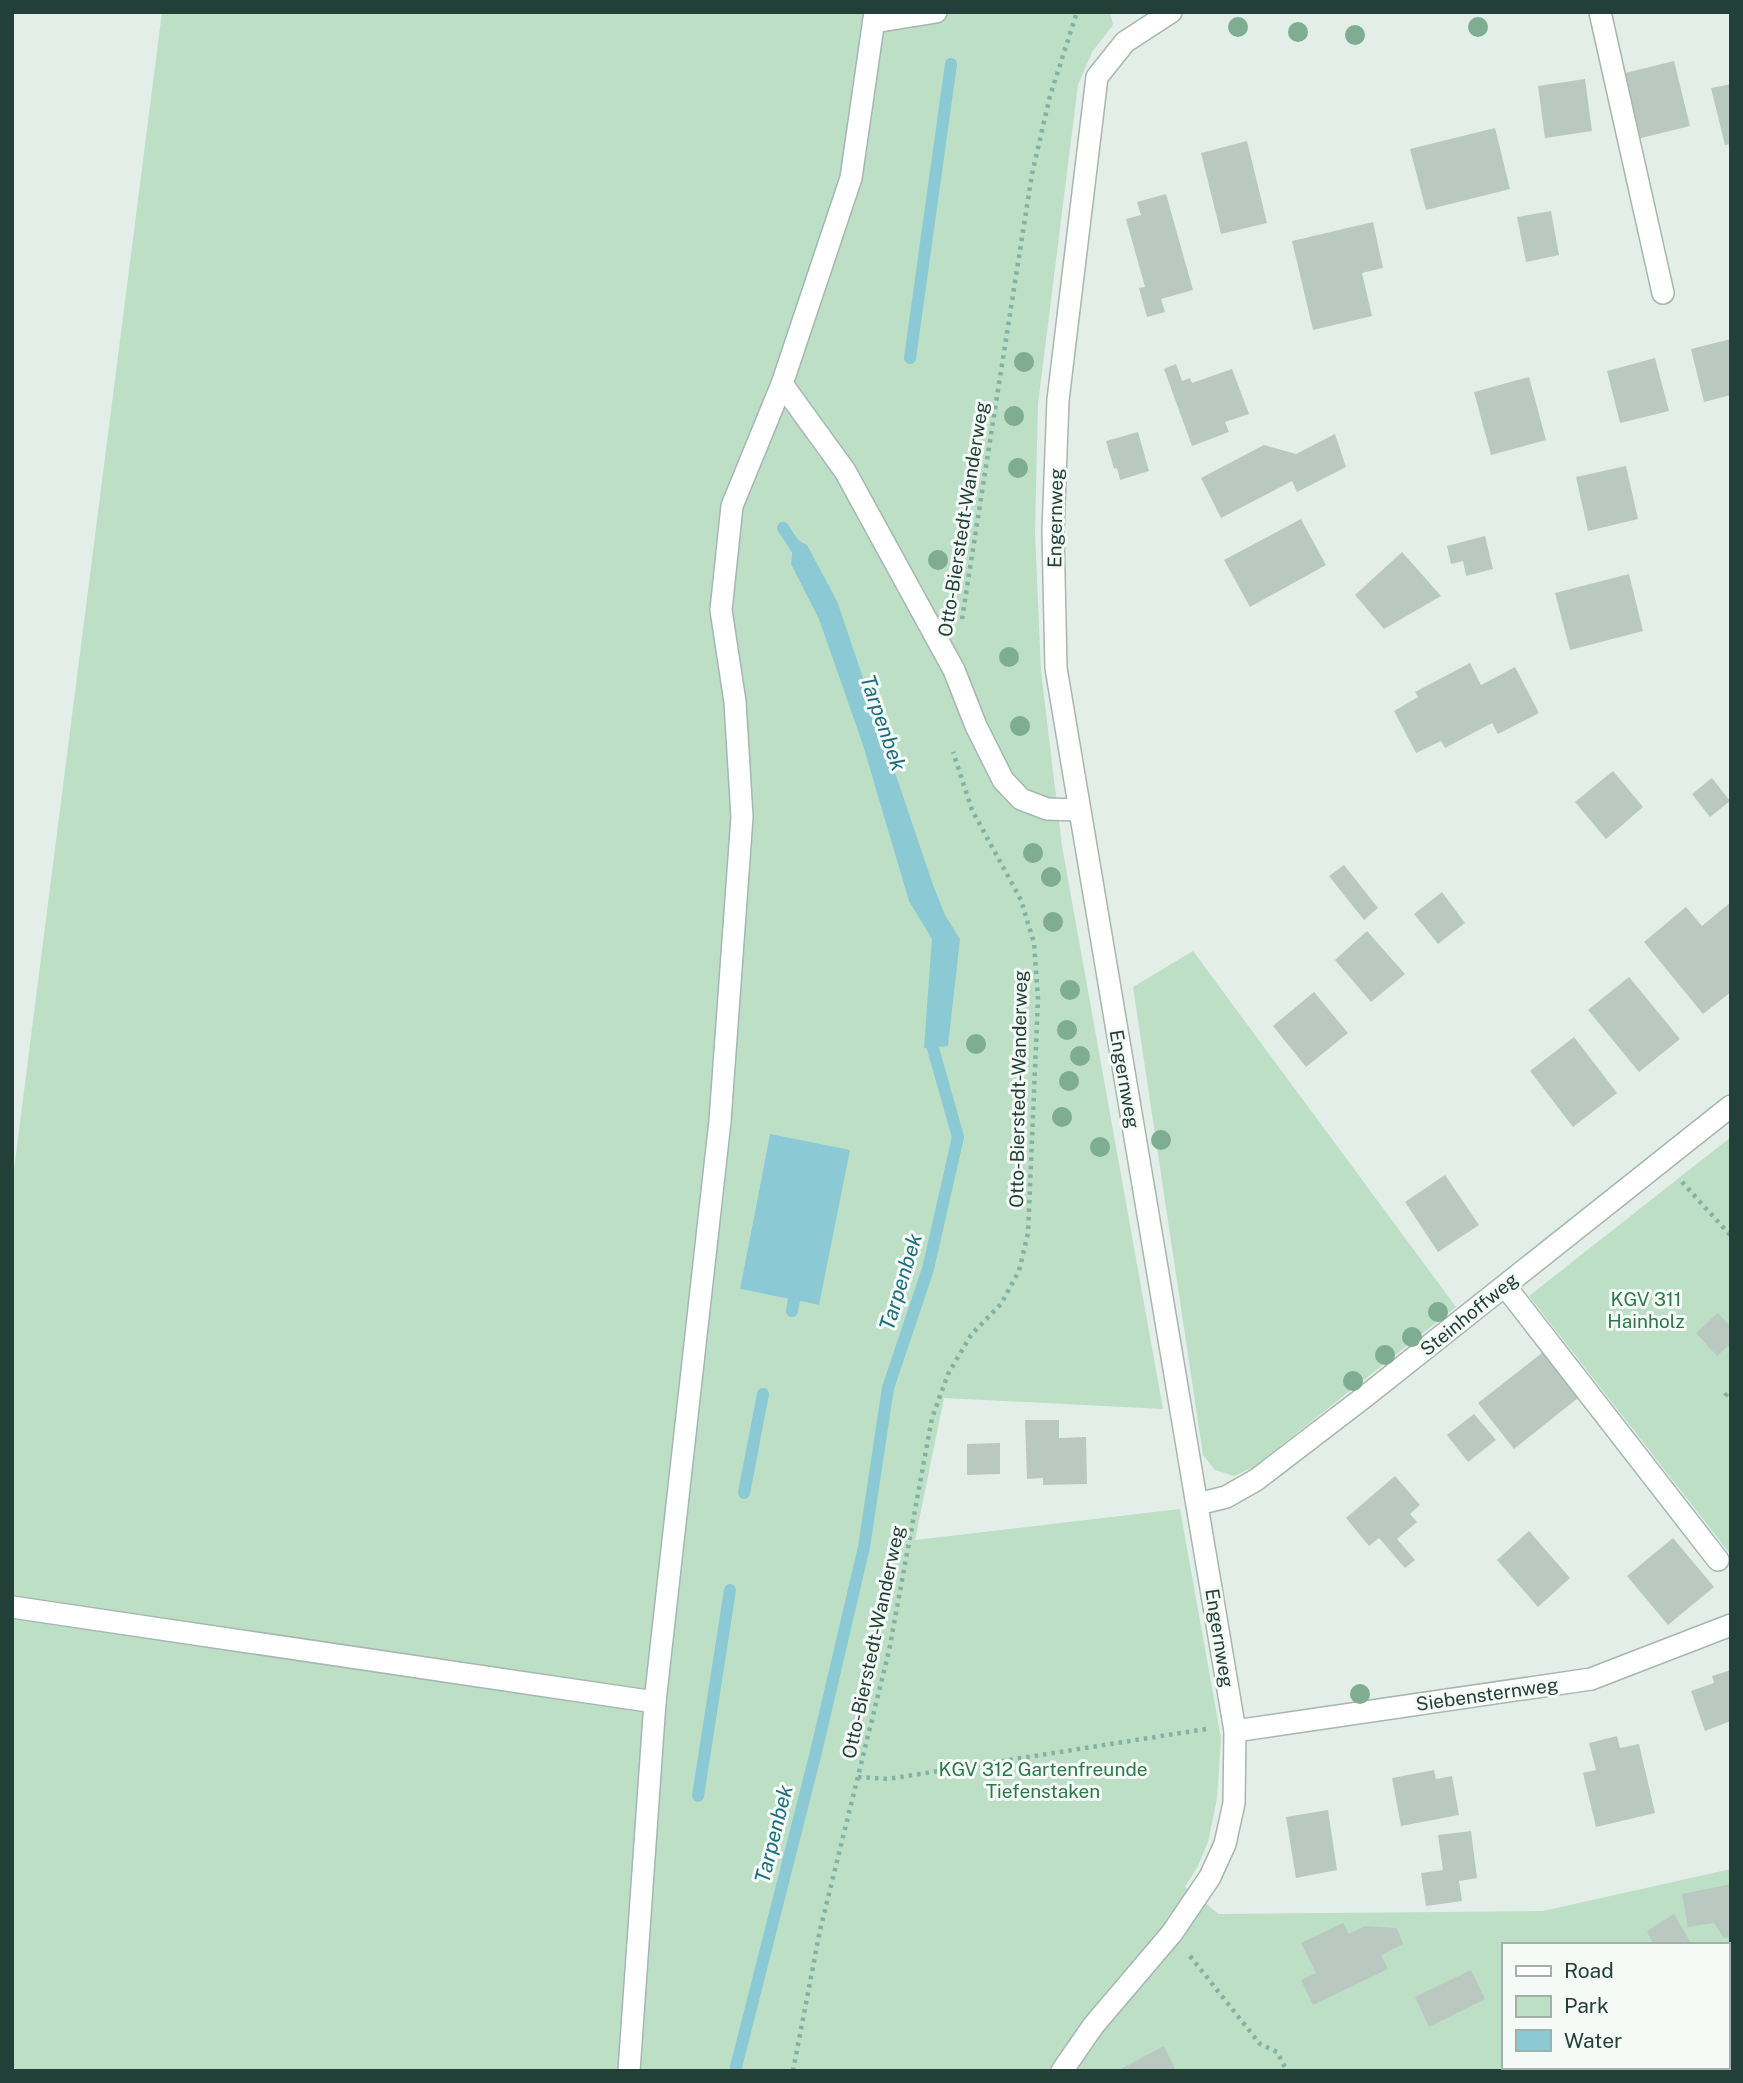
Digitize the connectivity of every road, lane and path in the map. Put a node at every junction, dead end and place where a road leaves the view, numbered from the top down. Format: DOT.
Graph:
graph roads {
  1 [pos="936,12"];
  2 [pos="1077,12"];
  3 [pos="1171,12"];
  4 [pos="1600,12"];
  5 [pos="875,17"];
  6 [pos="1663,293"];
  7 [pos="782,384"];
  8 [pos="954,670"];
  9 [pos="951,740"];
  10 [pos="1078,810"];
  11 [pos="1731,1106"];
  12 [pos="1662,1159"];
  13 [pos="1731,1236"];
  14 [pos="1505,1286"];
  15 [pos="1731,1390"];
  16 [pos="1725,1396"];
  17 [pos="1198,1504"];
  18 [pos="1718,1560"];
  19 [pos="12,1608"];
  20 [pos="1731,1625"];
  21 [pos="655,1702"];
  22 [pos="1235,1731"];
  23 [pos="858,1777"];
  24 [pos="1172,1933"];
  25 [pos="629,2071"];
  26 [pos="793,2071"];
  27 [pos="1062,2071"];
  28 [pos="1287,2071"];
  1 -- 5 [label="street"];
  2 -- 8 [label="path, Otto-Bierstedt-Wanderweg"];
  3 -- 10 [label="street, Engernweg"];
  4 -- 6 [label="street"];
  5 -- 7 [label="street"];
  7 -- 8 [label="street"];
  7 -- 21 [label="street"];
  8 -- 10 [label="street"];
  9 -- 23 [label="path, Otto-Bierstedt-Wanderweg"];
  10 -- 17 [label="street, Engernweg"];
  11 -- 12 [label="street, Steinhoffweg"];
  12 -- 13 [label="path"];
  12 -- 14 [label="street, Steinhoffweg"];
  14 -- 17 [label="street, Steinhoffweg"];
  14 -- 18 [label="street"];
  15 -- 16 [label="path"];
  17 -- 22 [label="street, Engernweg"];
  19 -- 21 [label="street"];
  20 -- 22 [label="street, Siebensternweg"];
  21 -- 25 [label="street"];
  22 -- 23 [label="path"];
  22 -- 24 [label="street, Engernweg"];
  23 -- 26 [label="path, Otto-Bierstedt-Wanderweg"];
  24 -- 27 [label="street, Engernweg"];
  24 -- 28 [label="path"];
}
